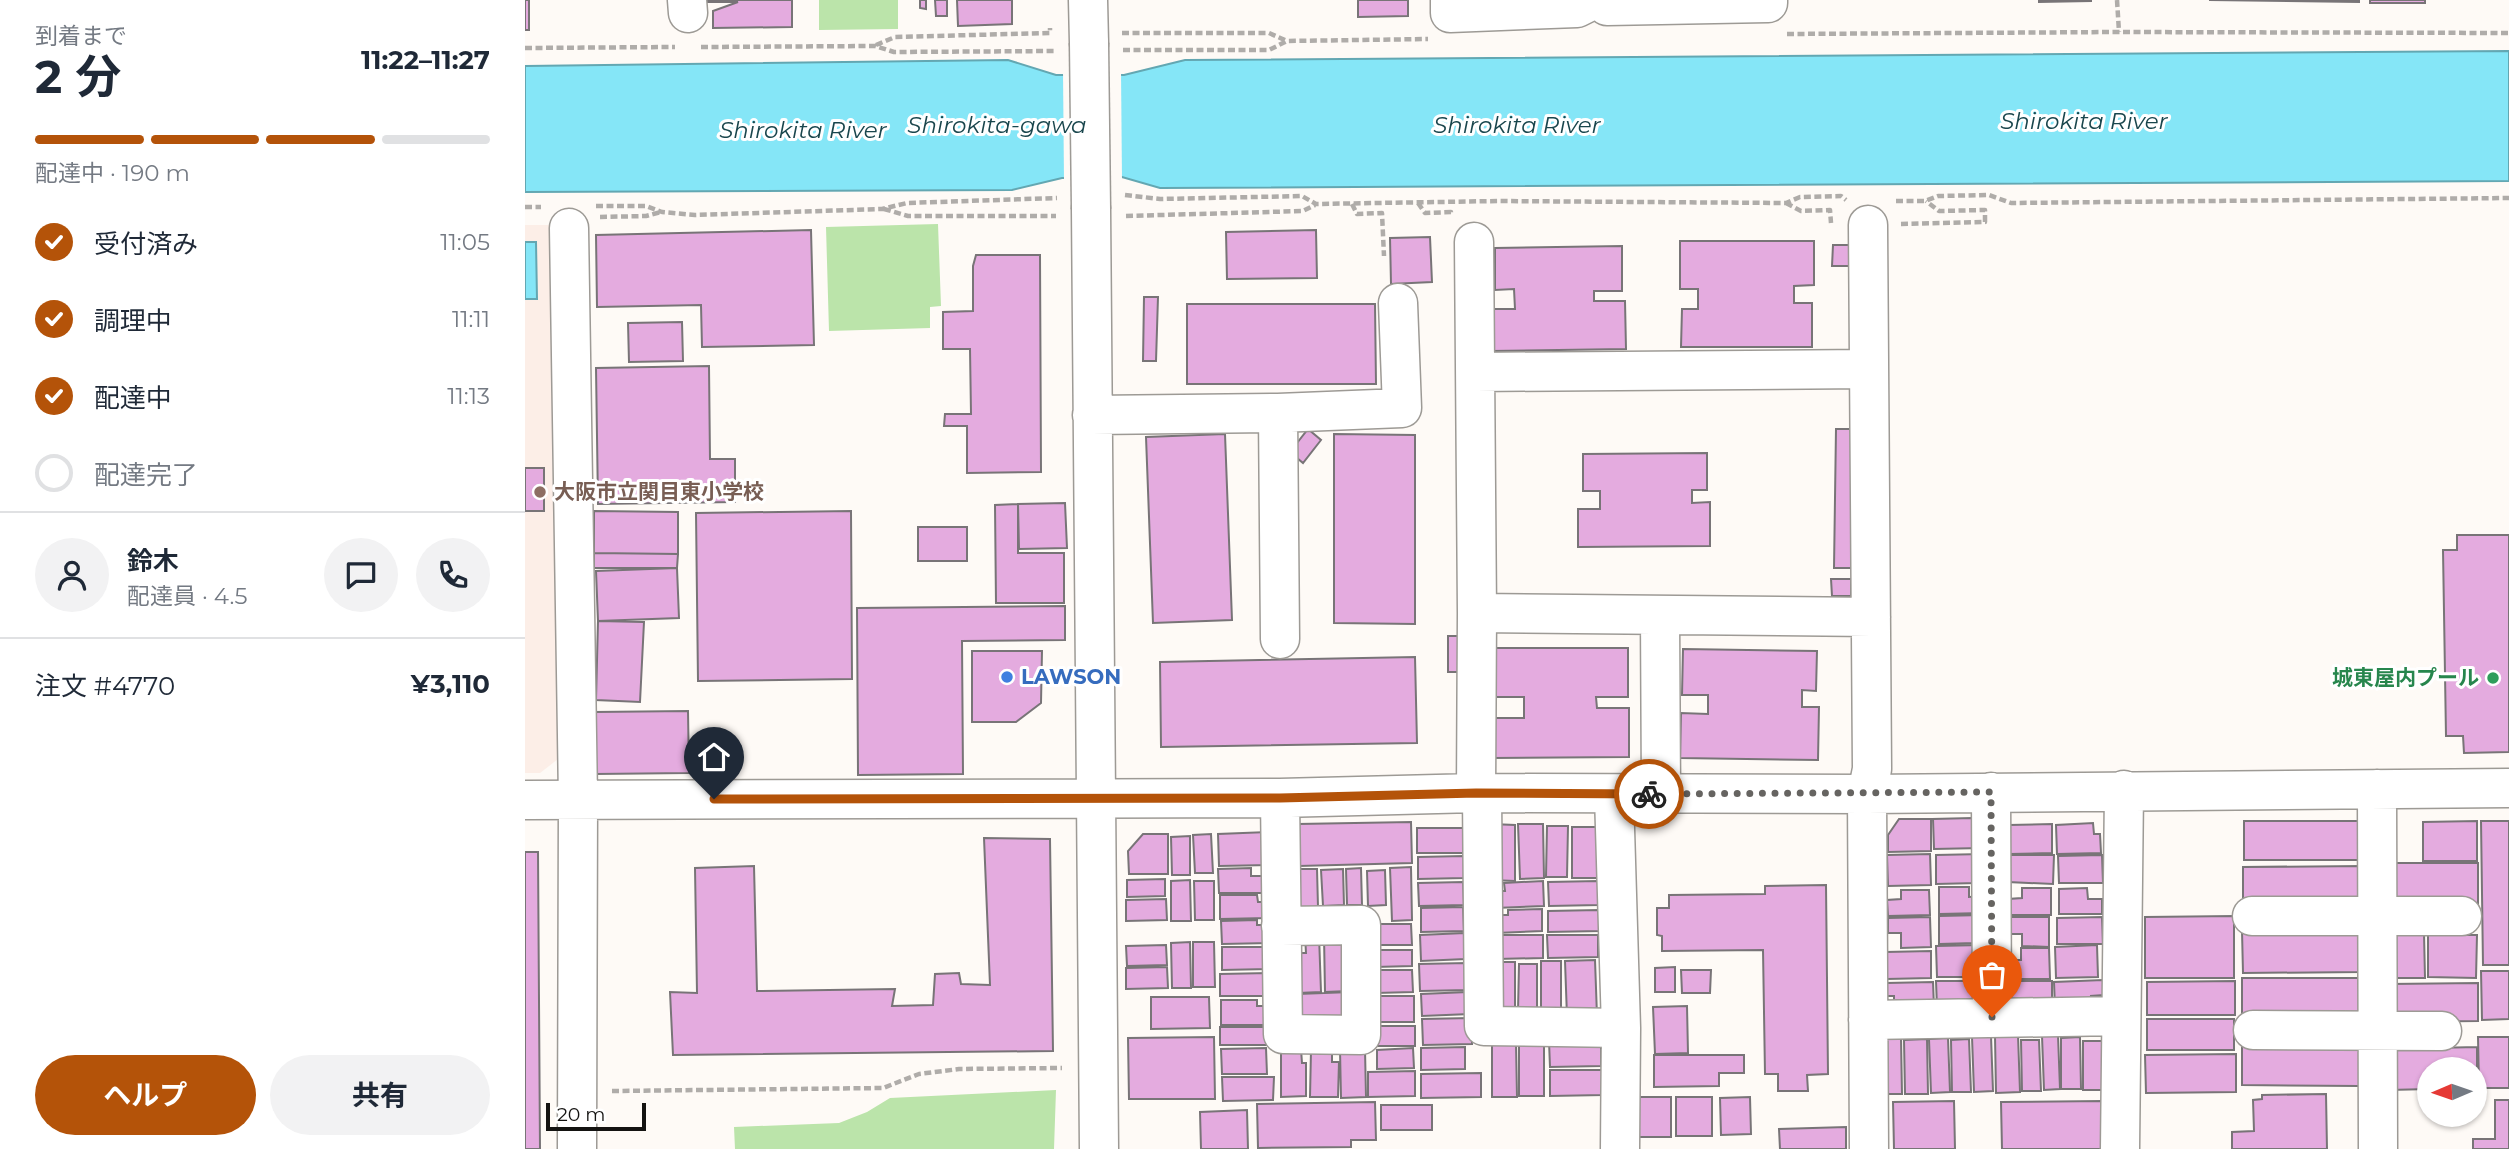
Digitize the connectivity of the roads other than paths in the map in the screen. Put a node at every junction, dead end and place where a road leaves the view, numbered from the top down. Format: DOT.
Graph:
graph roads {
  1 [pos="1089,0"];
  2 [pos="1450,0"];
  3 [pos="1593,0"];
  4 [pos="1607,0"];
  5 [pos="1768,0"];
  6 [pos="1868,209"];
  7 [pos="572,214"];
  8 [pos="1474,242"];
  9 [pos="1398,303"];
  10 [pos="1868,369"];
  11 [pos="1476,372"];
  12 [pos="1278,413"];
  13 [pos="1092,415"];
  14 [pos="1477,613"];
  15 [pos="1660,616"];
  16 [pos="1871,617"];
  17 [pos="1280,639"];
  18 [pos="2509,788"];
  19 [pos="2377,789"];
  20 [pos="2124,790"];
  21 [pos="1991,792"];
  22 [pos="1479,793"];
  23 [pos="1661,794"];
  24 [pos="1867,794"];
  25 [pos="1614,795"];
  26 [pos="1096,797"];
  27 [pos="1280,798"];
  28 [pos="578,799"];
  29 [pos="525,800"];
  30 [pos="2252,916"];
  31 [pos="2378,916"];
  32 [pos="2462,916"];
  33 [pos="1282,926"];
  34 [pos="2120,1016"];
  35 [pos="1992,1017"];
  36 [pos="1868,1020"];
  37 [pos="1621,1028"];
  38 [pos="2253,1030"];
  39 [pos="2377,1031"];
  40 [pos="2442,1031"];
  41 [pos="577,1149"];
  42 [pos="1099,1149"];
  43 [pos="1620,1149"];
  44 [pos="1869,1149"];
  45 [pos="2120,1149"];
  46 [pos="2378,1149"];
  1 -- 13 [label="street, bridge"];
  2 -- 3 [label="street"];
  4 -- 5 [label="street"];
  6 -- 10 [label="street"];
  7 -- 28 [label="street"];
  8 -- 11 [label="street"];
  9 -- 12 [label="street"];
  10 -- 11 [label="street"];
  10 -- 16 [label="street"];
  11 -- 14 [label="street"];
  12 -- 13 [label="street"];
  12 -- 17 [label="street"];
  13 -- 26 [label="street"];
  14 -- 15 [label="street"];
  14 -- 22 [label="street"];
  15 -- 16 [label="street"];
  15 -- 23 [label="street"];
  16 -- 24 [label="street"];
  18 -- 19 [label="street"];
  19 -- 20 [label="street"];
  19 -- 31 [label="street"];
  20 -- 21 [label="street"];
  20 -- 34 [label="street"];
  21 -- 24 [label="street"];
  21 -- 35 [label="street"];
  22 -- 25 [label="street"];
  22 -- 27 [label="street"];
  22 -- 37 [label="street"];
  23 -- 24 [label="street"];
  23 -- 25 [label="street"];
  24 -- 36 [label="street"];
  25 -- 37 [label="street"];
  26 -- 27 [label="street"];
  26 -- 28 [label="street"];
  26 -- 42 [label="street"];
  27 -- 33 [label="street"];
  28 -- 29 [label="street"];
  28 -- 41 [label="street"];
  30 -- 31 [label="street"];
  31 -- 32 [label="street"];
  31 -- 39 [label="street"];
  34 -- 35 [label="street"];
  34 -- 45 [label="street"];
  35 -- 36 [label="street"];
  36 -- 44 [label="street"];
  37 -- 43 [label="street"];
  38 -- 39 [label="street"];
  39 -- 40 [label="street"];
  39 -- 46 [label="street"];
}
